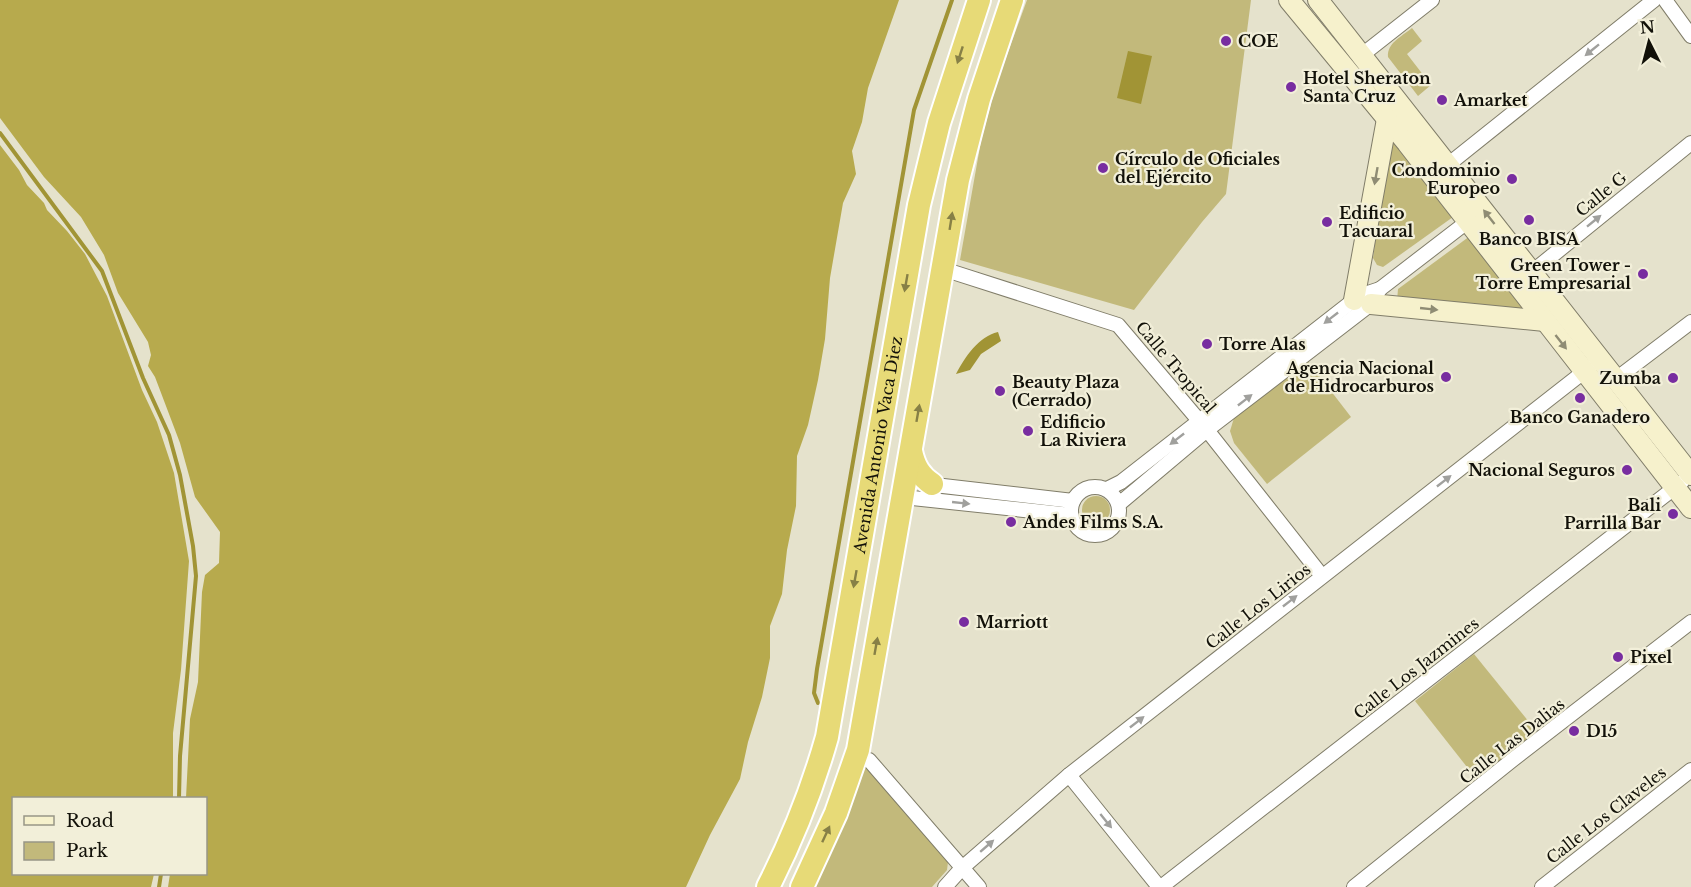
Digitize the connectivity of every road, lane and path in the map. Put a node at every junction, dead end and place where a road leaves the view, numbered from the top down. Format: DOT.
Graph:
graph roads {
  1 [pos="979,0"];
  2 [pos="1012,0"];
  3 [pos="1289,0"];
  4 [pos="1318,0"];
  5 [pos="1432,0"];
  6 [pos="1654,0"];
  7 [pos="1665,0"];
  8 [pos="1339,26"];
  9 [pos="1691,36"];
  10 [pos="1323,39"];
  11 [pos="1362,55"];
  12 [pos="1387,119"];
  13 [pos="1415,137"];
  14 [pos="1691,142"];
  15 [pos="1449,165"];
  16 [pos="919,205"];
  17 [pos="1467,222"];
  18 [pos="943,269"];
  19 [pos="1532,272"];
  20 [pos="1368,298"];
  21 [pos="1545,321"];
  22 [pos="1691,322"];
  23 [pos="1592,365"];
  24 [pos="1616,379"];
  25 [pos="1203,425"];
  26 [pos="911,451"];
  27 [pos="1686,479"];
  28 [pos="932,484"];
  29 [pos="904,489"];
  30 [pos="1107,489"];
  31 [pos="1119,504"];
  32 [pos="1072,508"];
  33 [pos="1691,508"];
  34 [pos="1322,576"];
  35 [pos="1691,622"];
  36 [pos="869,760"];
  37 [pos="1691,770"];
  38 [pos="1070,775"];
  39 [pos="962,868"];
  40 [pos="768,887"];
  41 [pos="802,887"];
  42 [pos="945,887"];
  43 [pos="979,887"];
  44 [pos="1160,887"];
  45 [pos="1354,887"];
  46 [pos="1542,887"];
  1 -- 16 [label="highway, Avenida Antonio Vaca Diez, one-way"];
  18 -- 2 [label="highway, Avenida Antonio Vaca Diez, one-way"];
  3 -- 10 [label="main road"];
  4 -- 8 [label="main road"];
  5 -- 11 [label="street"];
  6 -- 15 [label="street, one-way"];
  7 -- 9 [label="street"];
  8 -- 10 [label="main road"];
  8 -- 11 [label="main road"];
  10 -- 12 [label="main road"];
  11 -- 13 [label="main road"];
  12 -- 13 [label="main road"];
  12 -- 20 [label="main road, one-way"];
  13 -- 15 [label="main road"];
  13 -- 17 [label="main road"];
  19 -- 14 [label="street, Calle G, one-way"];
  19 -- 15 [label="main road, one-way"];
  16 -- 18 [label="highway"];
  16 -- 40 [label="highway, Avenida Antonio Vaca Diez, one-way"];
  17 -- 20 [label="street"];
  17 -- 21 [label="main road"];
  18 -- 25 [label="street, Calle Tropical"];
  26 -- 18 [label="highway, Avenida Antonio Vaca Diez, one-way"];
  19 -- 23 [label="main road"];
  20 -- 21 [label="main road, one-way"];
  20 -- 25 [label="street"];
  21 -- 23 [label="main road, one-way"];
  22 -- 24 [label="street"];
  23 -- 24 [label="main road"];
  23 -- 27 [label="main road"];
  34 -- 23 [label="street, Calle Los Lirios, one-way"];
  24 -- 27 [label="main road"];
  25 -- 30 [label="street, one-way"];
  25 -- 31 [label="street"];
  25 -- 34 [label="street, Calle Tropical"];
  26 -- 28 [label="highway"];
  26 -- 29 [label="highway, Avenida Antonio Vaca Diez"];
  27 -- 33 [label="main road"];
  27 -- 44 [label="street, Calle Los Jazmines"];
  28 -- 29 [label="street"];
  28 -- 32 [label="street"];
  29 -- 32 [label="street, one-way"];
  41 -- 29 [label="highway, Avenida Antonio Vaca Diez, one-way"];
  30 -- 31 [label="street"];
  30 -- 32 [label="street"];
  31 -- 32 [label="street"];
  38 -- 34 [label="street, Calle Los Lirios, one-way"];
  35 -- 45 [label="street, Calle Las Dalias"];
  36 -- 39 [label="street"];
  37 -- 46 [label="street, Calle Los Claveles"];
  39 -- 38 [label="street, Calle Los Lirios, one-way"];
  38 -- 44 [label="street, one-way"];
  39 -- 42 [label="street, Calle Los Lirios"];
  39 -- 43 [label="street"];
}
